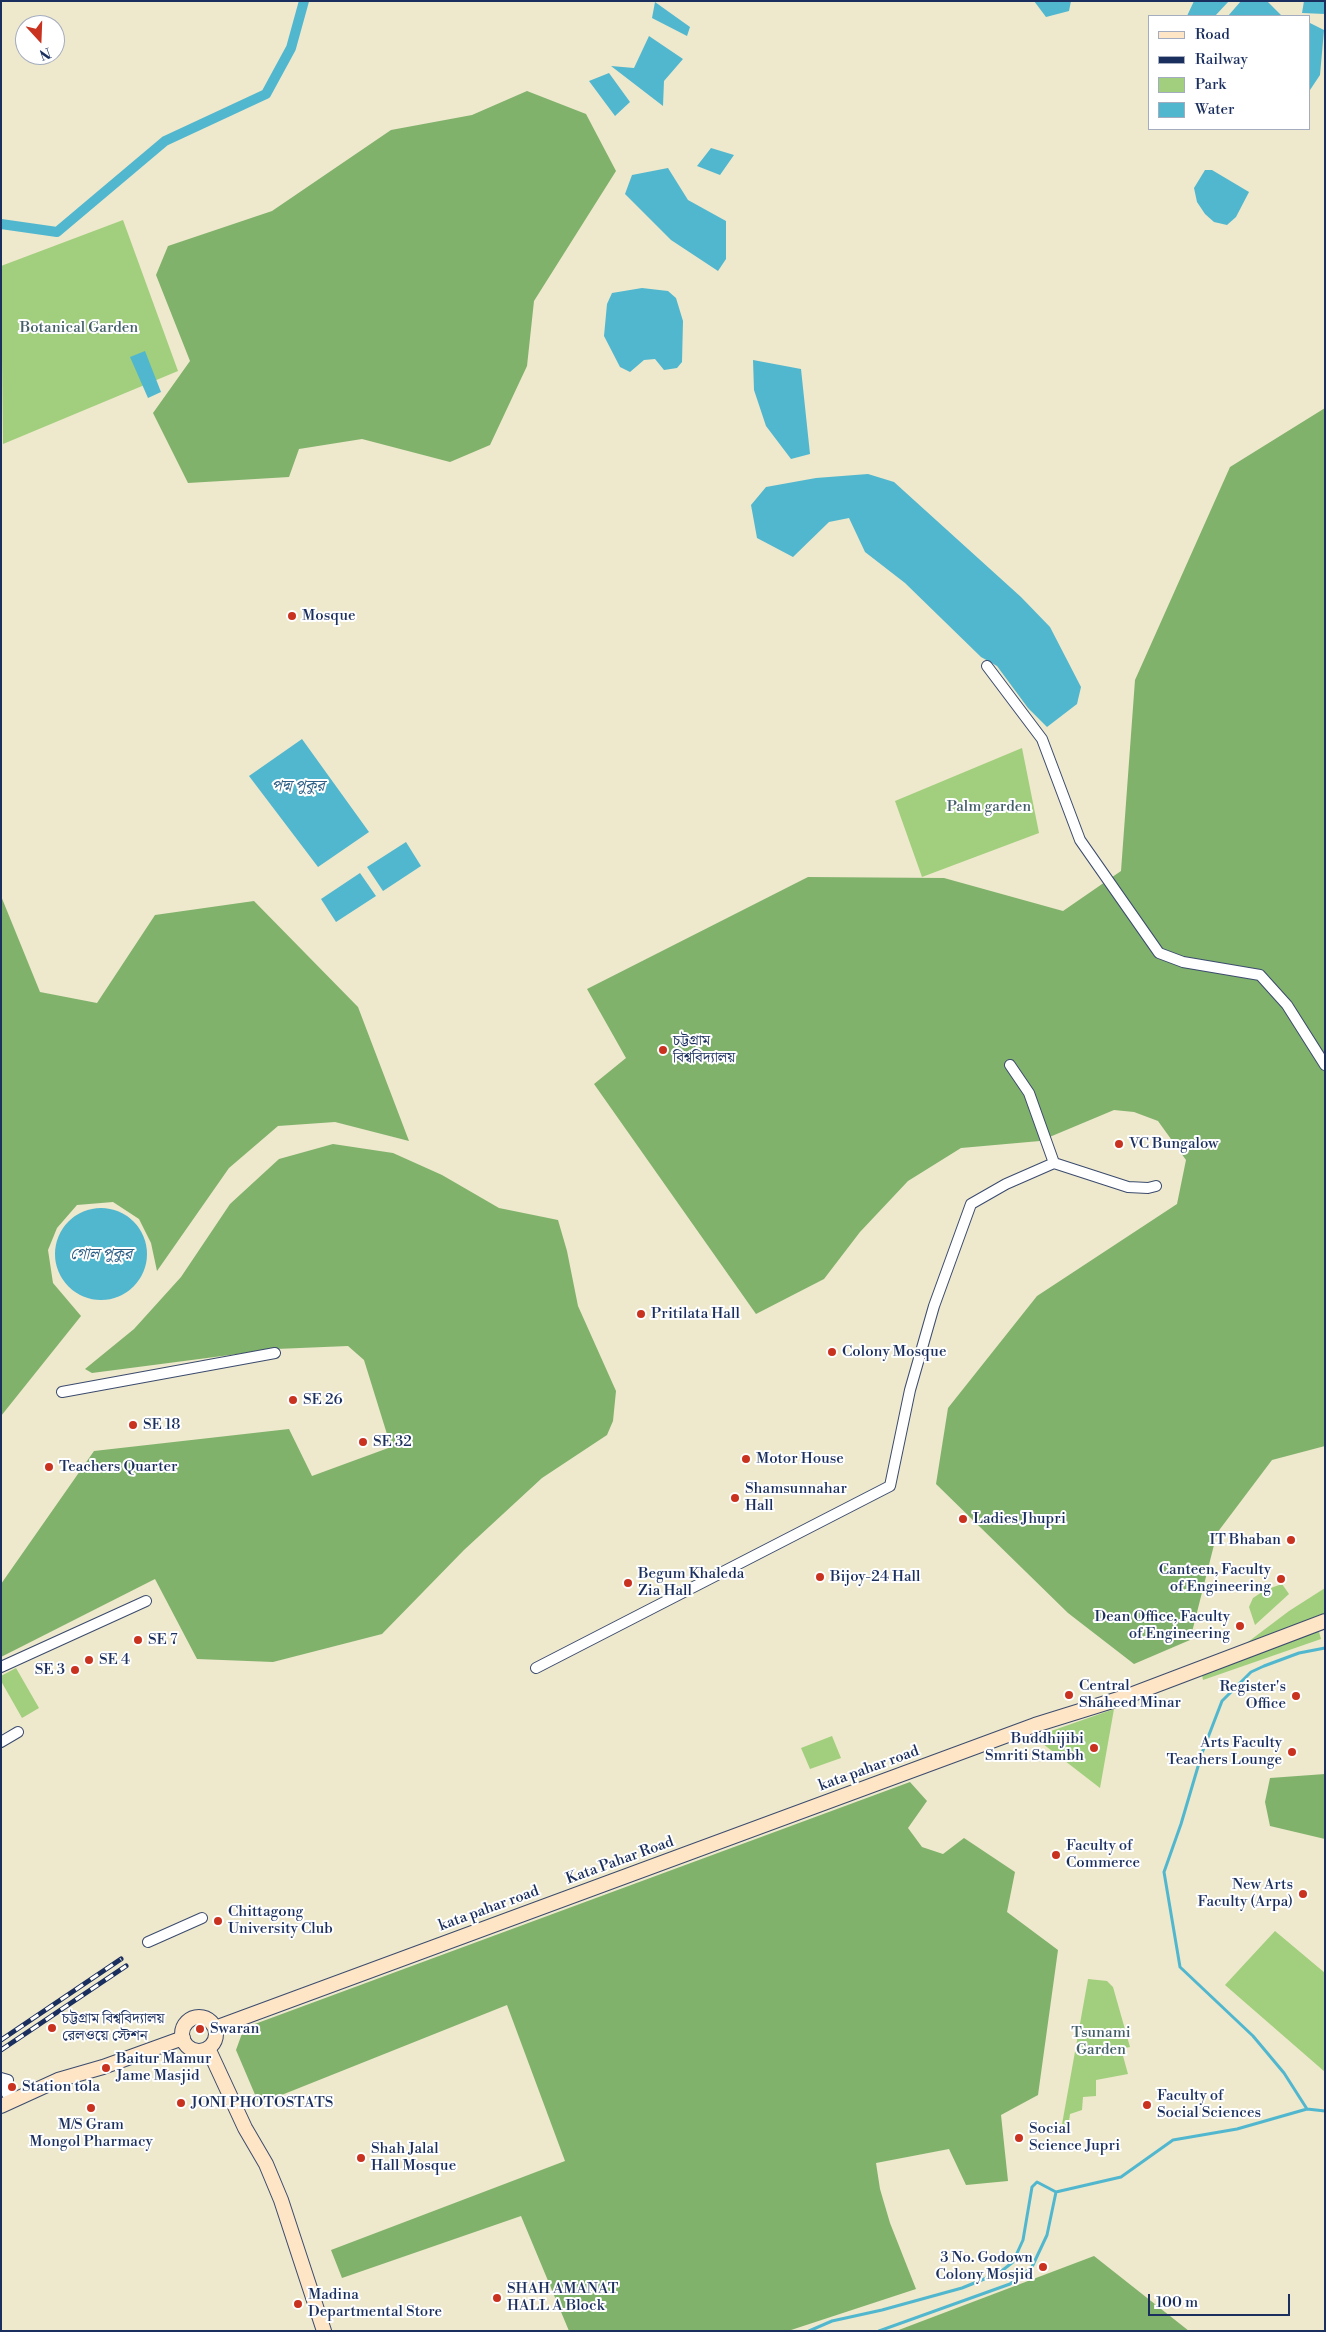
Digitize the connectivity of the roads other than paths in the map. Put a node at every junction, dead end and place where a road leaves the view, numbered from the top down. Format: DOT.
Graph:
graph roads {
  1 [pos="987,666"];
  2 [pos="1010,1065"];
  3 [pos="1325,1065"];
  4 [pos="1054,1163"];
  5 [pos="1156,1186"];
  6 [pos="275,1353"];
  7 [pos="62,1392"];
  8 [pos="146,1601"];
  9 [pos="1325,1621"];
  10 [pos="1,1667"];
  11 [pos="536,1668"];
  12 [pos="18,1732"];
  13 [pos="1,1742"];
  14 [pos="897,1776"];
  15 [pos="202,1918"];
  16 [pos="148,1942"];
  17 [pos="234,2021"];
  18 [pos="215,2028"];
  19 [pos="183,2038"];
  20 [pos="208,2048"];
  21 [pos="1,2078"];
  22 [pos="17,2099"];
  23 [pos="1,2106"];
  24 [pos="324,2331"];
  1 -- 3 [label="street"];
  2 -- 4 [label="street"];
  4 -- 5 [label="street"];
  4 -- 11 [label="street"];
  6 -- 7 [label="street"];
  8 -- 10 [label="street"];
  9 -- 14 [label="street, Kata Pahar Road"];
  12 -- 13 [label="street"];
  14 -- 17 [label="street, kata pahar road"];
  14 -- 18 [label="street, Kata Pahar Road"];
  15 -- 16 [label="street"];
  18 -- 19 [label="street"];
  18 -- 20 [label="street"];
  19 -- 20 [label="street"];
  19 -- 22 [label="street"];
  20 -- 24 [label="street"];
  21 -- 22 [label="street"];
  22 -- 23 [label="street"];
}
